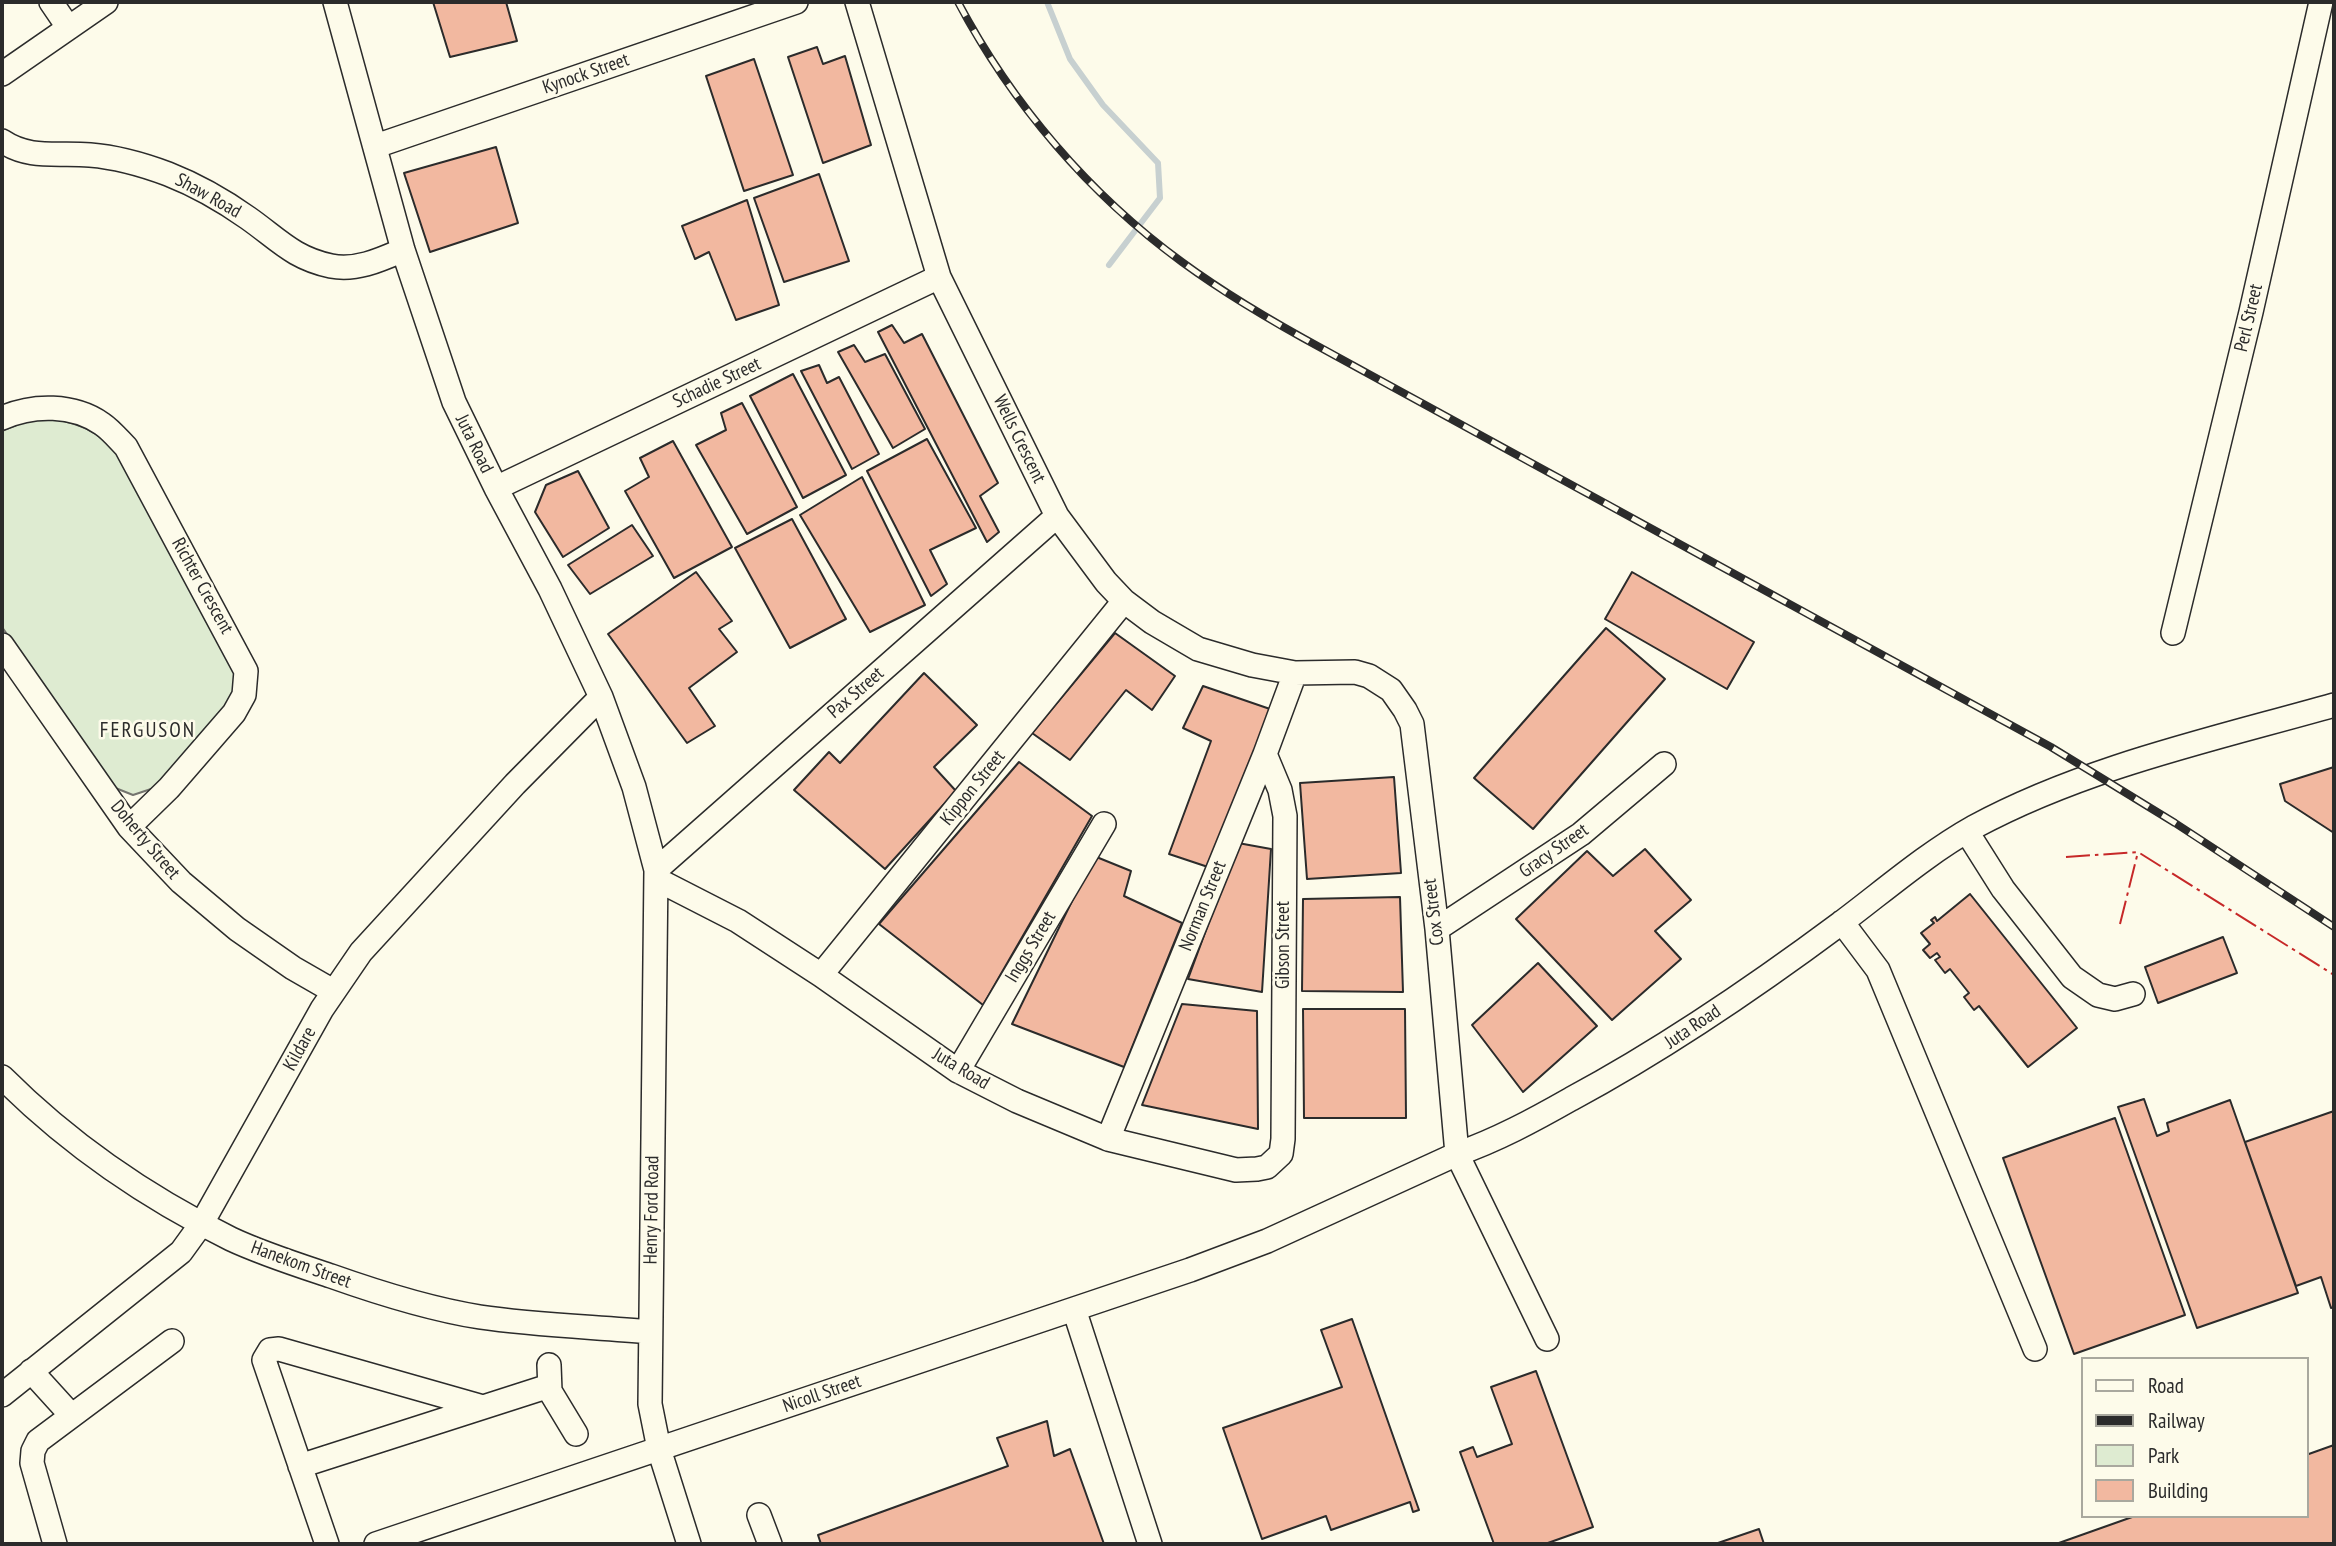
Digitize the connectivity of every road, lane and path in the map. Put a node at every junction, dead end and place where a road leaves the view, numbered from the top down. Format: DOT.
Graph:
graph roads {
  1 [pos="51,2"];
  2 [pos="106,2"];
  3 [pos="335,2"];
  4 [pos="796,2"];
  5 [pos="857,2"];
  6 [pos="2321,2"];
  7 [pos="2331,2"];
  8 [pos="2334,13"];
  9 [pos="68,27"];
  10 [pos="2,74"];
  11 [pos="2,141"];
  12 [pos="376,146"];
  13 [pos="403,250"];
  14 [pos="939,277"];
  15 [pos="2,418"];
  16 [pos="496,488"];
  17 [pos="1057,516"];
  18 [pos="1124,601"];
  19 [pos="2173,633"];
  20 [pos="2,646"];
  21 [pos="1295,673"];
  22 [pos="1380,681"];
  23 [pos="601,697"];
  24 [pos="2334,705"];
  25 [pos="1265,754"];
  26 [pos="1664,764"];
  27 [pos="1104,824"];
  28 [pos="130,827"];
  29 [pos="1967,832"];
  30 [pos="656,875"];
  31 [pos="1842,922"];
  32 [pos="1437,929"];
  33 [pos="821,975"];
  34 [pos="333,991"];
  35 [pos="2133,994"];
  36 [pos="958,1071"];
  37 [pos="2,1077"];
  38 [pos="1108,1139"];
  39 [pos="1283,1139"];
  40 [pos="1457,1154"];
  41 [pos="202,1223"];
  42 [pos="1267,1241"];
  43 [pos="1074,1309"];
  44 [pos="650,1332"];
  45 [pos="1547,1339"];
  46 [pos="172,1340"];
  47 [pos="2035,1349"];
  48 [pos="31,1371"];
  49 [pos="2,1395"];
  50 [pos="483,1407"];
  51 [pos="71,1415"];
  52 [pos="576,1434"];
  53 [pos="659,1450"];
  54 [pos="300,1466"];
  55 [pos="759,1515"];
  56 [pos="55,1544"];
  57 [pos="327,1544"];
  58 [pos="376,1544"];
  59 [pos="689,1544"];
  60 [pos="770,1544"];
  61 [pos="1150,1544"];
  1 -- 9 [label="street"];
  2 -- 9 [label="street"];
  3 -- 12 [label="street, Juta Road"];
  4 -- 12 [label="street, Kynock Street"];
  5 -- 14 [label="street, Wells Crescent"];
  6 -- 19 [label="street, Perl Street"];
  7 -- 8 [label="street"];
  9 -- 10 [label="street"];
  11 -- 13 [label="street, Shaw Road"];
  12 -- 13 [label="street, Juta Road"];
  13 -- 16 [label="street, Juta Road"];
  14 -- 16 [label="street, Schadie Street"];
  14 -- 17 [label="street, Wells Crescent"];
  15 -- 28 [label="street, Richter Crescent"];
  16 -- 23 [label="street, Juta Road"];
  17 -- 18 [label="street, Wells Crescent"];
  17 -- 30 [label="street, Pax Street"];
  18 -- 21 [label="street, Wells Crescent"];
  18 -- 33 [label="street, Kippon Street"];
  20 -- 28 [label="street, Doherty Street"];
  21 -- 22 [label="street, Wells Crescent"];
  21 -- 25 [label="street, Norman Street"];
  22 -- 32 [label="street, Cox Street"];
  23 -- 30 [label="street, Juta Road"];
  23 -- 34 [label="street, Kildare"];
  24 -- 29 [label="street, Juta Road"];
  25 -- 38 [label="street, Norman Street"];
  25 -- 39 [label="street, Gibson Street"];
  26 -- 32 [label="street, Gracy Street"];
  27 -- 36 [label="street, Inggs Street"];
  28 -- 34 [label="street, Doherty Street"];
  29 -- 31 [label="street, Juta Road"];
  29 -- 35 [label="street"];
  30 -- 33 [label="street, Juta Road"];
  30 -- 44 [label="street, Henry Ford Road"];
  31 -- 40 [label="street, Juta Road"];
  31 -- 47 [label="street"];
  32 -- 40 [label="street, Cox Street"];
  33 -- 36 [label="street, Juta Road"];
  34 -- 41 [label="street, Kildare"];
  36 -- 38 [label="street, Juta Road"];
  37 -- 41 [label="street, Hanekom Street"];
  38 -- 39 [label="street, Juta Road"];
  40 -- 42 [label="street, Juta Road"];
  40 -- 45 [label="street"];
  41 -- 44 [label="street, Hanekom Street"];
  41 -- 48 [label="street, Kildare"];
  42 -- 43 [label="street, Nicoll Street"];
  43 -- 53 [label="street, Nicoll Street"];
  43 -- 61 [label="street"];
  44 -- 53 [label="street, Henry Ford Road"];
  46 -- 51 [label="street"];
  48 -- 49 [label="street, Kildare"];
  48 -- 51 [label="street"];
  50 -- 52 [label="street"];
  50 -- 54 [label="street"];
  50 -- 54 [label="street"];
  51 -- 56 [label="street"];
  53 -- 58 [label="street, Nicoll Street"];
  53 -- 59 [label="street, Henry Ford Road"];
  54 -- 57 [label="street"];
  55 -- 60 [label="street"];
}
